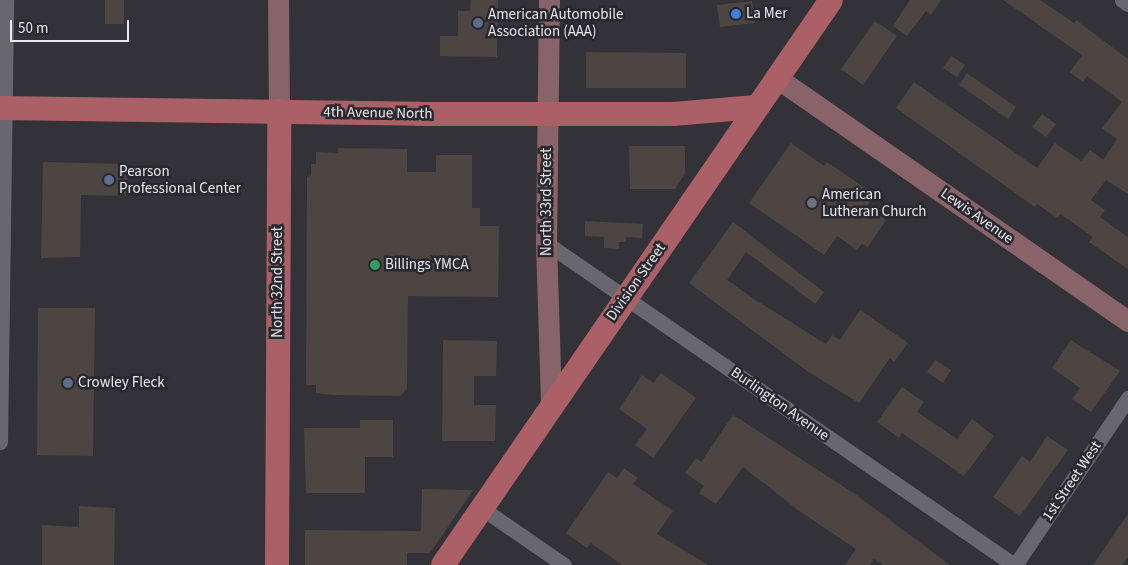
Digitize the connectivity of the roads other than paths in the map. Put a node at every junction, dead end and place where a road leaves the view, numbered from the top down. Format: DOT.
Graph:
graph roads {
  1 [pos="6,0"];
  2 [pos="278,0"];
  3 [pos="549,0"];
  4 [pos="831,0"];
  5 [pos="1122,0"];
  6 [pos="1128,4"];
  7 [pos="777,78"];
  8 [pos="756,107"];
  9 [pos="2,108"];
  10 [pos="278,111"];
  11 [pos="547,113"];
  12 [pos="546,243"];
  13 [pos="625,297"];
  14 [pos="1128,321"];
  15 [pos="1128,398"];
  16 [pos="551,404"];
  17 [pos="0,442"];
  18 [pos="480,507"];
  19 [pos="277,565"];
  20 [pos="443,565"];
  21 [pos="564,565"];
  22 [pos="1015,565"];
  1 -- 9 [label="street"];
  2 -- 10 [label="street, North 32nd Street"];
  3 -- 11 [label="street, North 33rd Street"];
  4 -- 7 [label="main road, Division Street"];
  5 -- 6 [label="street"];
  7 -- 8 [label="main road, Division Street"];
  7 -- 14 [label="street, Lewis Avenue"];
  8 -- 11 [label="main road, 4th Avenue North"];
  8 -- 13 [label="main road, Division Street"];
  9 -- 10 [label="main road, 4th Avenue North"];
  9 -- 17 [label="street"];
  10 -- 11 [label="main road, 4th Avenue North"];
  10 -- 19 [label="main road, North 32nd Street"];
  11 -- 12 [label="street, North 33rd Street"];
  12 -- 13 [label="street, Burlington Avenue"];
  12 -- 16 [label="street, North 33rd Street"];
  13 -- 16 [label="main road, Division Street"];
  13 -- 22 [label="street, Burlington Avenue"];
  15 -- 22 [label="street, 1st Street West"];
  16 -- 18 [label="main road, Division Street"];
  18 -- 20 [label="main road, Division Street"];
  18 -- 21 [label="street"];
}
